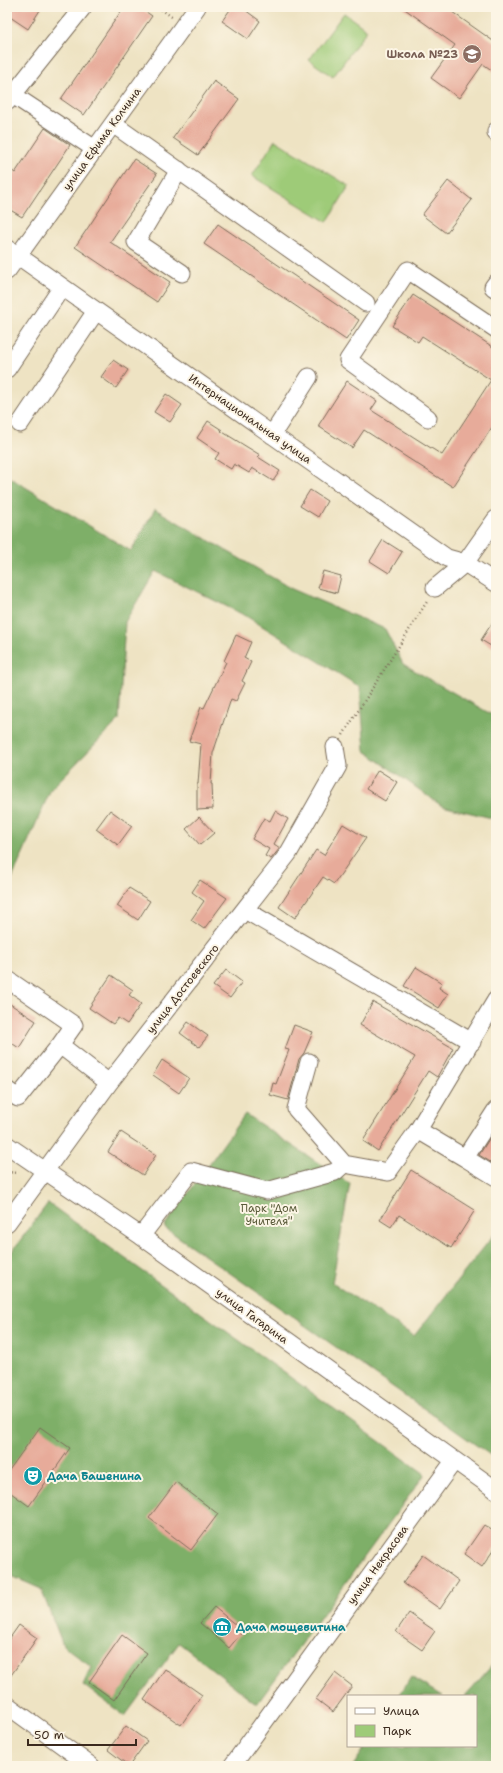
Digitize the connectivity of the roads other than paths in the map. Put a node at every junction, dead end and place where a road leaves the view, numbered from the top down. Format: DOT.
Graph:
graph roads {
  1 [pos="83,7"];
  2 [pos="196,7"];
  3 [pos="10,98"];
  4 [pos="114,124"];
  5 [pos="95,149"];
  6 [pos="179,170"];
  7 [pos="12,252"];
  8 [pos="7,271"];
  9 [pos="182,273"];
  10 [pos="496,283"];
  11 [pos="62,287"];
  12 [pos="496,289"];
  13 [pos="366,303"];
  14 [pos="96,312"];
  15 [pos="496,329"];
  16 [pos="7,369"];
  17 [pos="309,378"];
  18 [pos="428,418"];
  19 [pos="20,424"];
  20 [pos="272,435"];
  21 [pos="496,519"];
  22 [pos="466,562"];
  23 [pos="496,583"];
  24 [pos="435,588"];
  25 [pos="335,747"];
  26 [pos="245,910"];
  27 [pos="7,979"];
  28 [pos="496,1000"];
  29 [pos="472,1042"];
  30 [pos="60,1045"];
  31 [pos="309,1062"];
  32 [pos="109,1083"];
  33 [pos="7,1090"];
  34 [pos="496,1110"];
  35 [pos="418,1130"];
  36 [pos="7,1145"];
  37 [pos="465,1158"];
  38 [pos="344,1164"];
  39 [pos="46,1170"];
  40 [pos="496,1177"];
  41 [pos="7,1223"];
  42 [pos="141,1236"];
  43 [pos="454,1461"];
  44 [pos="496,1490"];
  45 [pos="7,1705"];
  46 [pos="91,1766"];
  47 [pos="232,1766"];
  1 -- 3 [label="street"];
  2 -- 4 [label="street, улица Ефима Колчина"];
  3 -- 5 [label="street"];
  4 -- 5 [label="street, улица Ефима Колчина"];
  4 -- 6 [label="street"];
  5 -- 7 [label="street, улица Ефима Колчина"];
  6 -- 9 [label="street"];
  6 -- 13 [label="street"];
  7 -- 8 [label="street, улица Ефима Колчина"];
  7 -- 11 [label="street, Интернациональная улица"];
  10 -- 12 [label="street"];
  11 -- 14 [label="street, Интернациональная улица"];
  11 -- 16 [label="street"];
  14 -- 19 [label="street"];
  14 -- 20 [label="street, Интернациональная улица"];
  15 -- 18 [label="street"];
  17 -- 20 [label="street"];
  20 -- 22 [label="street, Интернациональная улица"];
  21 -- 22 [label="street"];
  22 -- 23 [label="street, Интернациональная улица"];
  22 -- 24 [label="street"];
  25 -- 26 [label="street, улица Достоевского"];
  26 -- 29 [label="street"];
  26 -- 32 [label="street, улица Достоевского"];
  27 -- 30 [label="street"];
  28 -- 29 [label="street"];
  29 -- 35 [label="street"];
  30 -- 32 [label="street"];
  30 -- 33 [label="street"];
  31 -- 38 [label="street"];
  32 -- 39 [label="street, улица Достоевского"];
  34 -- 37 [label="street"];
  35 -- 37 [label="street"];
  35 -- 38 [label="street"];
  36 -- 39 [label="street, улица Гагарина"];
  37 -- 40 [label="street"];
  38 -- 42 [label="street"];
  39 -- 41 [label="street, улица Достоевского"];
  39 -- 42 [label="street, улица Гагарина"];
  42 -- 43 [label="street, улица Гагарина"];
  43 -- 44 [label="street, улица Гагарина"];
  43 -- 47 [label="street, улица Некрасова"];
  45 -- 46 [label="street"];
}
